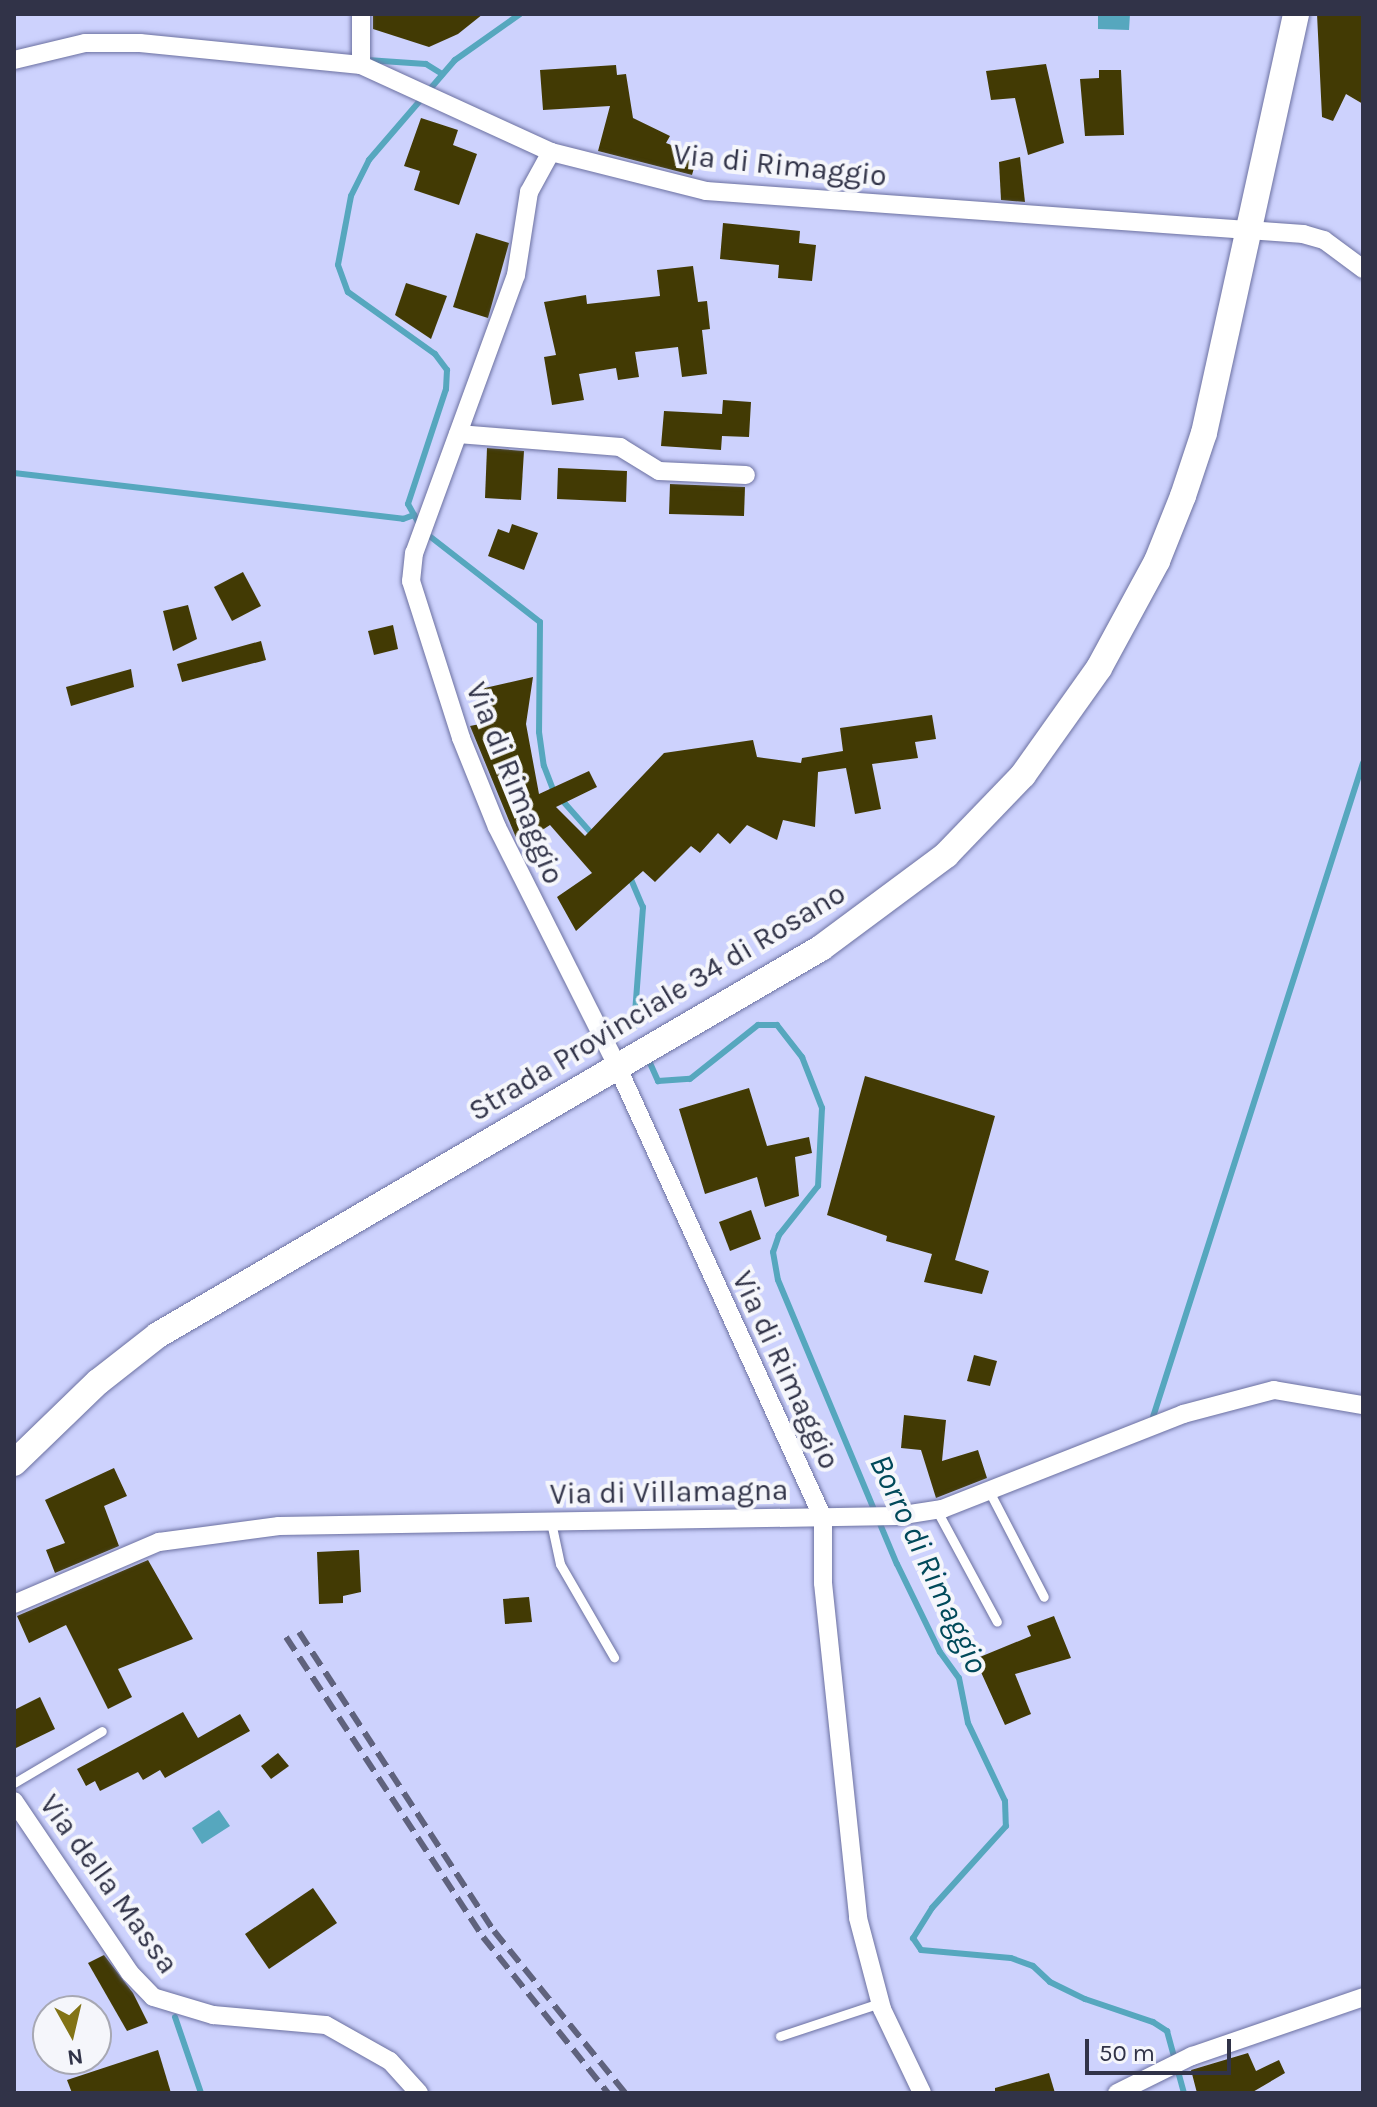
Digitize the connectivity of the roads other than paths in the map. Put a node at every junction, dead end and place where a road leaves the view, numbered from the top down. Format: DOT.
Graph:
graph roads {
  1 [pos="361,14"];
  2 [pos="1296,14"];
  3 [pos="14,60"];
  4 [pos="361,65"];
  5 [pos="551,152"];
  6 [pos="1251,230"];
  7 [pos="1363,269"];
  8 [pos="458,434"];
  9 [pos="746,475"];
  10 [pos="622,1063"];
  11 [pos="1363,1405"];
  12 [pos="14,1463"];
  13 [pos="989,1491"];
  14 [pos="936,1509"];
  15 [pos="823,1518"];
  16 [pos="551,1522"];
  17 [pos="1044,1597"];
  18 [pos="14,1604"];
  19 [pos="997,1622"];
  20 [pos="614,1657"];
  21 [pos="102,1731"];
  22 [pos="14,1783"];
  23 [pos="14,1801"];
  24 [pos="1363,1997"];
  25 [pos="880,2003"];
  26 [pos="780,2036"];
  27 [pos="419,2093"];
  28 [pos="922,2093"];
  29 [pos="1117,2093"];
  1 -- 4 [label="street"];
  2 -- 6 [label="main road, Strada Provinciale 34 di Rosano"];
  3 -- 4 [label="street"];
  4 -- 5 [label="street"];
  5 -- 6 [label="street, Via di Rimaggio"];
  5 -- 8 [label="street, Via di Rimaggio"];
  6 -- 7 [label="street, Via di Rimaggio"];
  6 -- 10 [label="main road, Strada Provinciale 34 di Rosano"];
  8 -- 9 [label="street"];
  8 -- 10 [label="street, Via di Rimaggio"];
  10 -- 12 [label="main road, Strada Provinciale 34 di Rosano"];
  10 -- 15 [label="street, Via di Rimaggio"];
  11 -- 13 [label="street, Via di Villamagna"];
  13 -- 14 [label="street, Via di Villamagna"];
  13 -- 17 [label="lane"];
  14 -- 15 [label="street, Via di Villamagna"];
  14 -- 19 [label="lane"];
  15 -- 16 [label="street, Via di Villamagna"];
  15 -- 25 [label="street, Via di Rimaggio"];
  16 -- 18 [label="street, Via di Villamagna"];
  16 -- 20 [label="lane"];
  21 -- 22 [label="lane"];
  23 -- 27 [label="street, Via della Massa"];
  24 -- 29 [label="street"];
  25 -- 26 [label="lane"];
  25 -- 28 [label="street, Via di Rimaggio"];
}
